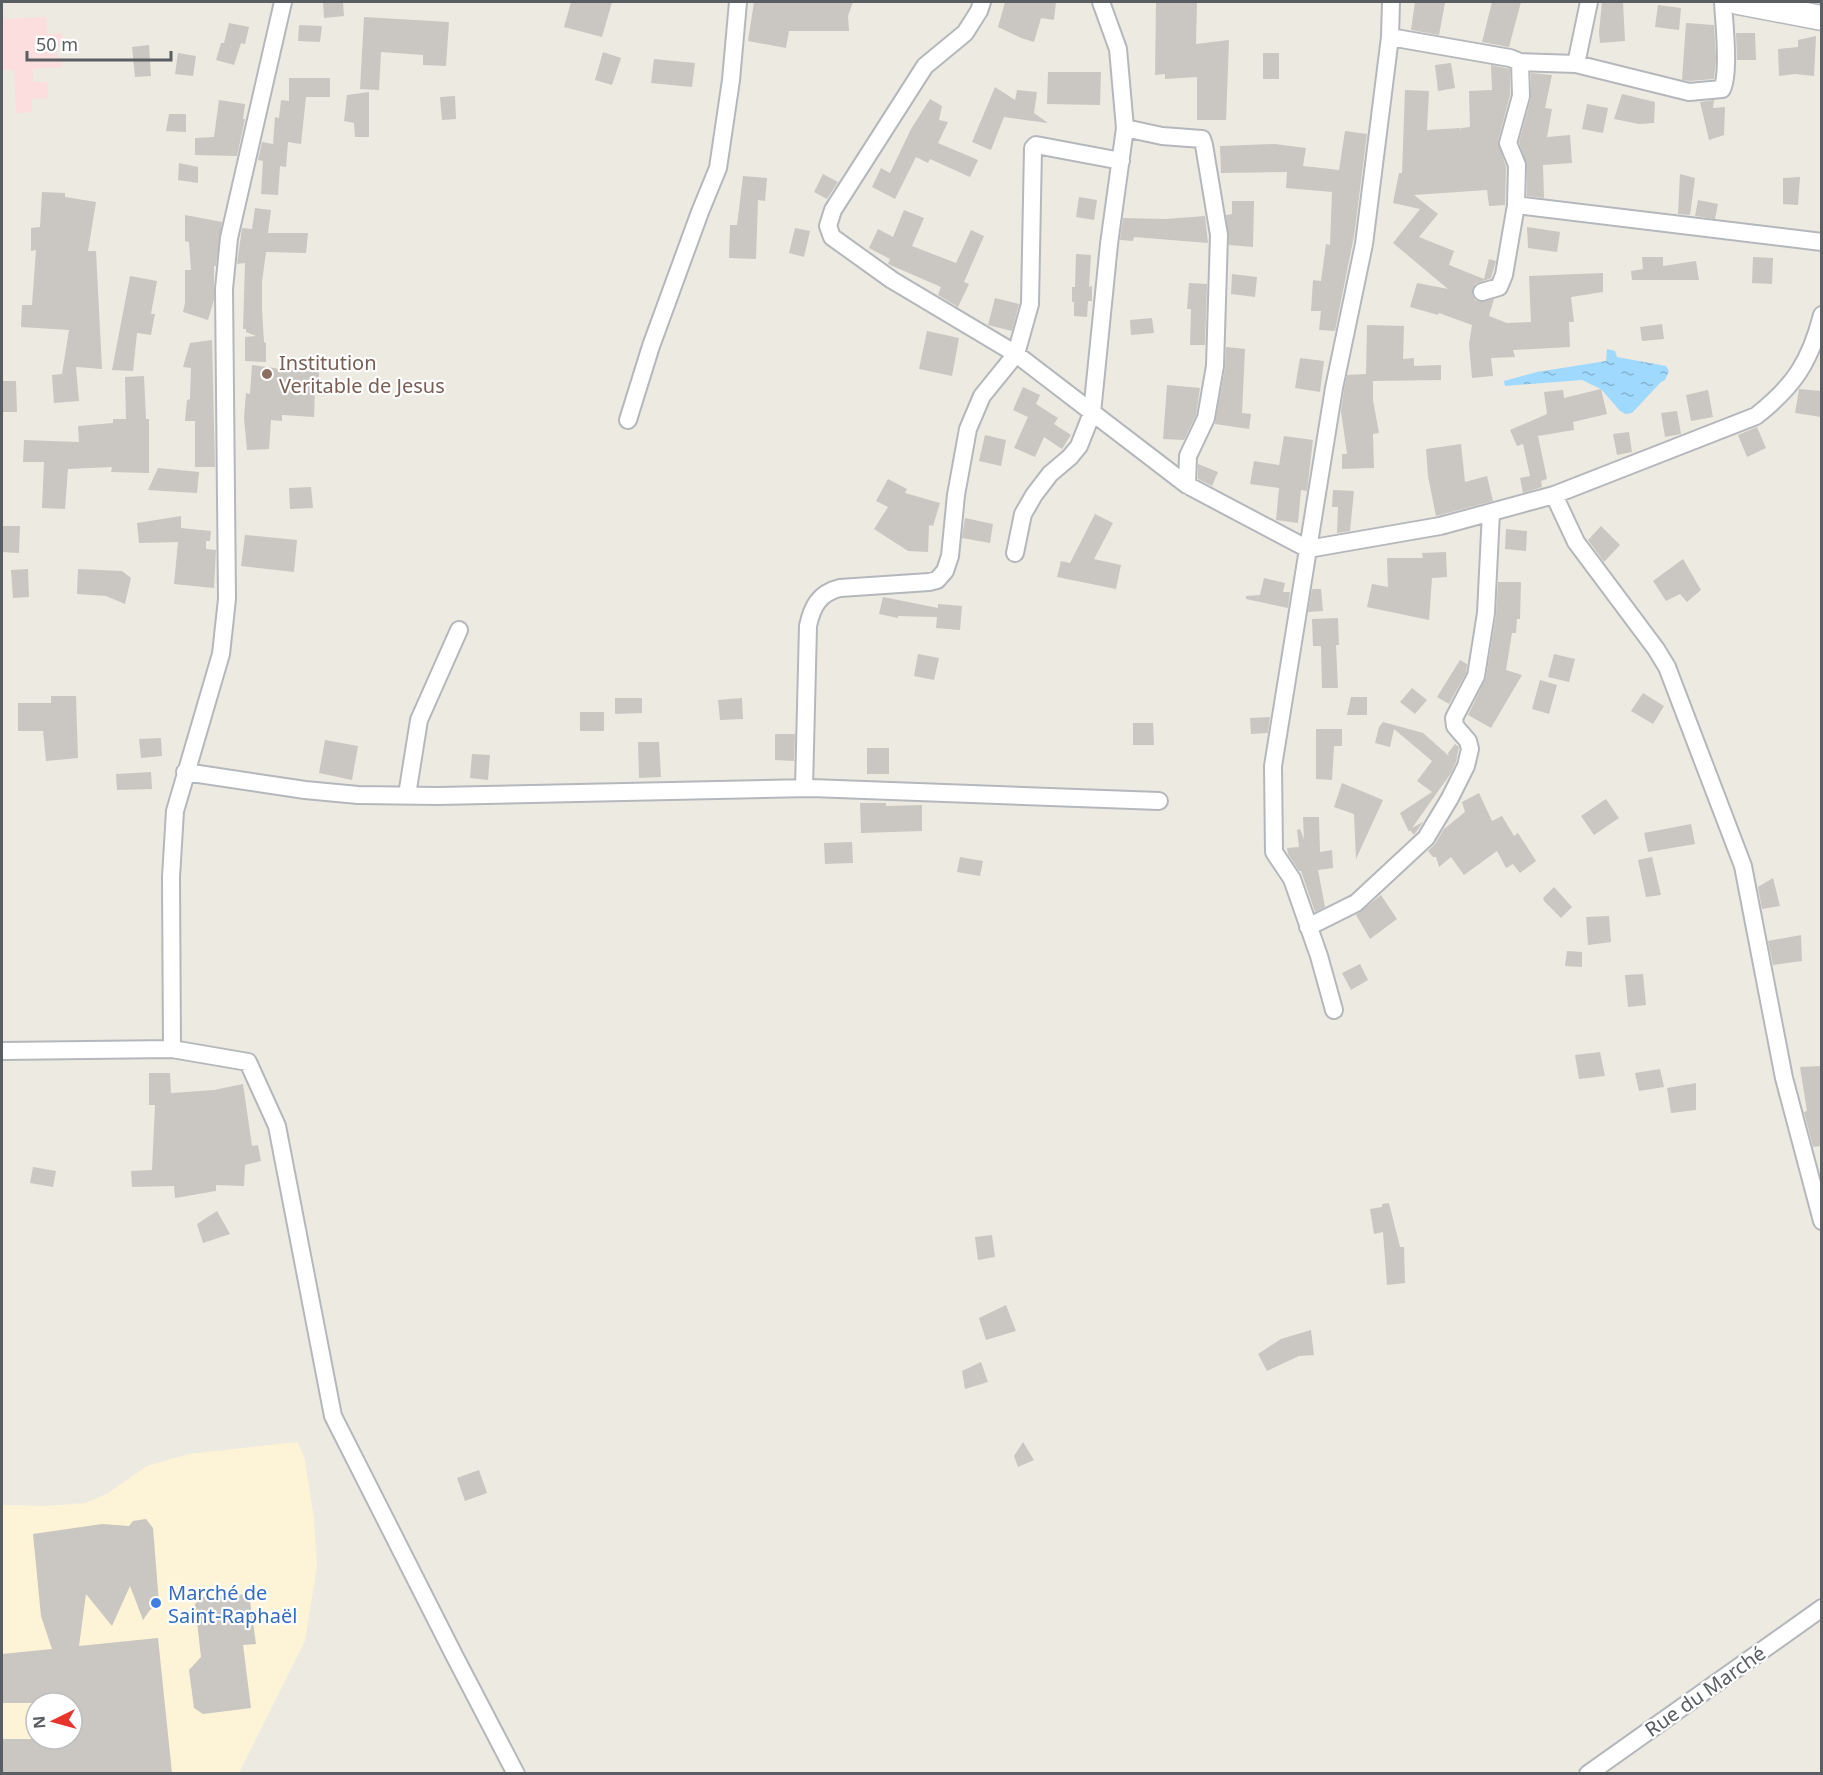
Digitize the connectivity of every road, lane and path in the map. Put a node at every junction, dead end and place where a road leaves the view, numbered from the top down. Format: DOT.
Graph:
graph roads {
  1 [pos="283,2"];
  2 [pos="738,2"];
  3 [pos="982,2"];
  4 [pos="1101,2"];
  5 [pos="1391,2"];
  6 [pos="1589,2"];
  7 [pos="1723,2"];
  8 [pos="1738,2"];
  9 [pos="1812,12"];
  10 [pos="1390,37"];
  11 [pos="1520,62"];
  12 [pos="1576,64"];
  13 [pos="1125,128"];
  14 [pos="1121,161"];
  15 [pos="1516,205"];
  16 [pos="1821,242"];
  17 [pos="1482,292"];
  18 [pos="1821,315"];
  19 [pos="1016,354"];
  20 [pos="1092,413"];
  21 [pos="628,420"];
  22 [pos="1187,485"];
  23 [pos="1554,495"];
  24 [pos="1491,512"];
  25 [pos="1308,549"];
  26 [pos="1015,553"];
  27 [pos="459,630"];
  28 [pos="185,772"];
  29 [pos="804,788"];
  30 [pos="407,795"];
  31 [pos="1159,801"];
  32 [pos="1308,927"];
  33 [pos="1334,1010"];
  34 [pos="172,1049"];
  35 [pos="2,1050"];
  36 [pos="1821,1221"];
  37 [pos="1821,1608"];
  38 [pos="516,1773"];
  39 [pos="1588,1773"];
  1 -- 28 [label="street"];
  2 -- 21 [label="street"];
  3 -- 19 [label="street"];
  4 -- 13 [label="street"];
  5 -- 10 [label="street"];
  6 -- 12 [label="street"];
  7 -- 12 [label="street"];
  8 -- 9 [label="main road"];
  10 -- 11 [label="street"];
  10 -- 25 [label="street"];
  11 -- 12 [label="street"];
  11 -- 15 [label="street"];
  13 -- 14 [label="street"];
  13 -- 22 [label="street"];
  14 -- 19 [label="street"];
  14 -- 20 [label="street"];
  15 -- 16 [label="street"];
  15 -- 17 [label="street"];
  18 -- 23 [label="street"];
  19 -- 20 [label="street"];
  19 -- 29 [label="street"];
  20 -- 22 [label="street"];
  20 -- 26 [label="street"];
  22 -- 25 [label="street"];
  23 -- 24 [label="street"];
  23 -- 36 [label="street"];
  24 -- 25 [label="street"];
  24 -- 32 [label="street"];
  25 -- 32 [label="street"];
  27 -- 30 [label="street"];
  28 -- 30 [label="street"];
  28 -- 34 [label="street"];
  29 -- 30 [label="street"];
  29 -- 31 [label="street"];
  32 -- 33 [label="street"];
  34 -- 35 [label="street"];
  34 -- 38 [label="street"];
  37 -- 39 [label="street, Rue du Marché"];
}
